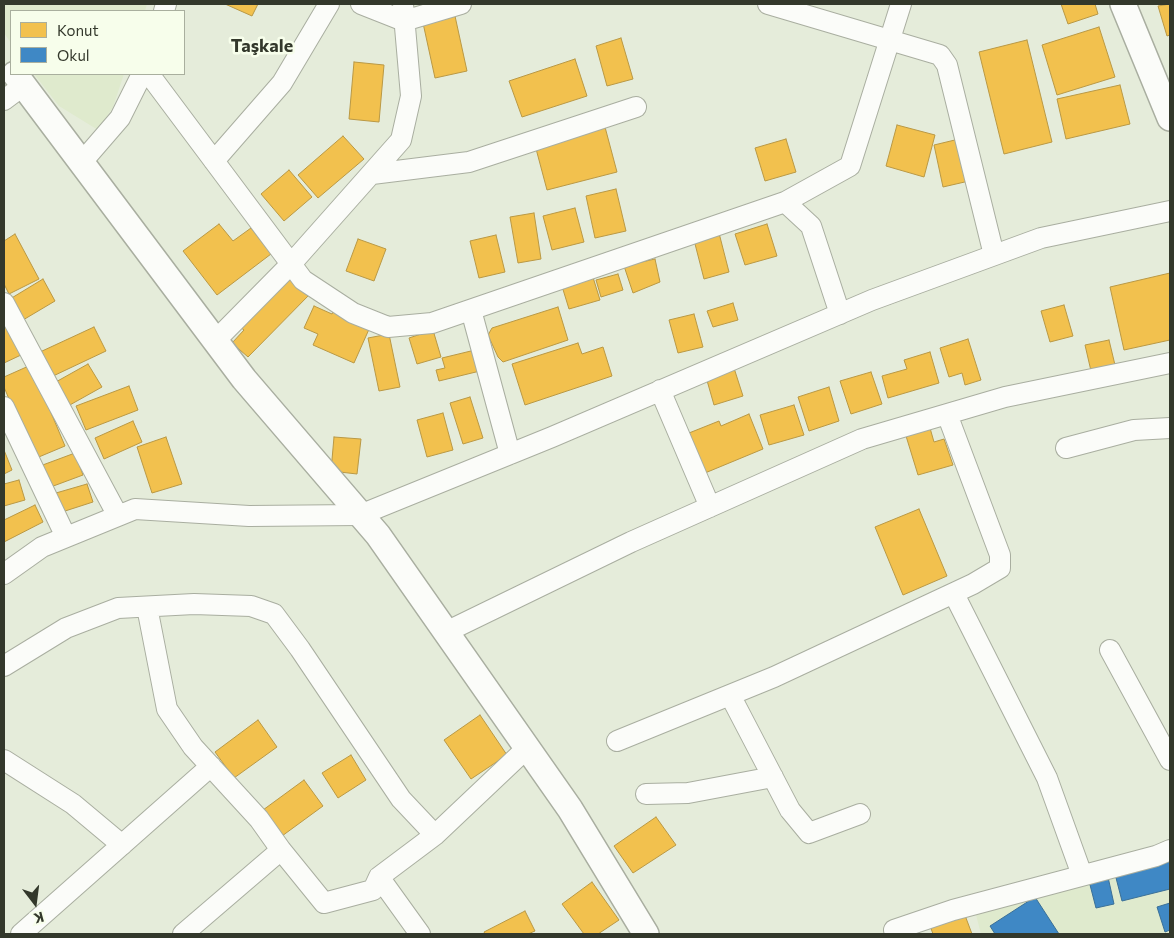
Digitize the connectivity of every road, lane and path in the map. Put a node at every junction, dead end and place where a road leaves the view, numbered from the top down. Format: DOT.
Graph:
graph roads {
  1 [pos="329,4"];
  2 [pos="361,4"];
  3 [pos="461,4"];
  4 [pos="768,4"];
  5 [pos="901,4"];
  6 [pos="1124,4"];
  7 [pos="403,13"];
  8 [pos="890,39"];
  9 [pos="142,75"];
  10 [pos="150,75"];
  11 [pos="17,76"];
  12 [pos="4,100"];
  13 [pos="636,107"];
  14 [pos="1170,118"];
  15 [pos="214,161"];
  16 [pos="82,162"];
  17 [pos="372,174"];
  18 [pos="786,202"];
  19 [pos="1170,211"];
  20 [pos="994,255"];
  21 [pos="291,264"];
  22 [pos="4,303"];
  23 [pos="470,310"];
  24 [pos="840,314"];
  25 [pos="215,340"];
  26 [pos="1170,363"];
  27 [pos="660,390"];
  28 [pos="4,406"];
  29 [pos="947,414"];
  30 [pos="1170,428"];
  31 [pos="1066,448"];
  32 [pos="510,454"];
  33 [pos="710,507"];
  34 [pos="360,515"];
  35 [pos="118,516"];
  36 [pos="66,537"];
  37 [pos="4,574"];
  38 [pos="954,594"];
  39 [pos="146,607"];
  40 [pos="446,632"];
  41 [pos="1110,650"];
  42 [pos="4,666"];
  43 [pos="730,694"];
  44 [pos="617,741"];
  45 [pos="527,748"];
  46 [pos="4,760"];
  47 [pos="1170,760"];
  48 [pos="211,766"];
  49 [pos="772,777"];
  50 [pos="646,794"];
  51 [pos="860,814"];
  52 [pos="435,835"];
  53 [pos="122,845"];
  54 [pos="281,850"];
  55 [pos="1170,850"];
  56 [pos="1082,875"];
  57 [pos="379,877"];
  58 [pos="894,930"];
  59 [pos="21,934"];
  60 [pos="183,934"];
  61 [pos="420,934"];
  62 [pos="646,934"];
  1 -- 15 [label="street"];
  2 -- 7 [label="street"];
  3 -- 7 [label="street"];
  4 -- 8 [label="street"];
  5 -- 8 [label="street"];
  6 -- 14 [label="street"];
  7 -- 17 [label="street"];
  8 -- 18 [label="street"];
  8 -- 20 [label="street"];
  9 -- 16 [label="street"];
  10 -- 15 [label="street"];
  11 -- 12 [label="street"];
  11 -- 16 [label="street"];
  13 -- 17 [label="street"];
  15 -- 21 [label="street"];
  16 -- 25 [label="street"];
  17 -- 21 [label="street"];
  18 -- 23 [label="street"];
  18 -- 24 [label="street"];
  19 -- 20 [label="street"];
  20 -- 24 [label="street"];
  21 -- 23 [label="street"];
  21 -- 25 [label="street"];
  22 -- 35 [label="street"];
  23 -- 32 [label="street"];
  24 -- 27 [label="street"];
  25 -- 34 [label="street"];
  26 -- 29 [label="street"];
  27 -- 32 [label="street"];
  27 -- 33 [label="street"];
  28 -- 36 [label="street"];
  29 -- 33 [label="street"];
  29 -- 38 [label="street"];
  30 -- 31 [label="street"];
  32 -- 34 [label="street"];
  33 -- 40 [label="street"];
  34 -- 35 [label="street"];
  34 -- 40 [label="street"];
  35 -- 36 [label="street"];
  36 -- 37 [label="street"];
  38 -- 43 [label="street"];
  38 -- 56 [label="street"];
  39 -- 42 [label="street"];
  39 -- 48 [label="street"];
  39 -- 52 [label="street"];
  40 -- 45 [label="street"];
  41 -- 47 [label="street"];
  43 -- 44 [label="street"];
  43 -- 49 [label="street"];
  45 -- 52 [label="street"];
  45 -- 62 [label="street"];
  46 -- 53 [label="street"];
  48 -- 53 [label="street"];
  48 -- 54 [label="street"];
  49 -- 50 [label="street"];
  49 -- 51 [label="street"];
  52 -- 57 [label="street"];
  53 -- 59 [label="street"];
  54 -- 57 [label="street"];
  54 -- 60 [label="street"];
  55 -- 56 [label="street"];
  56 -- 58 [label="street"];
  57 -- 61 [label="street"];
}
